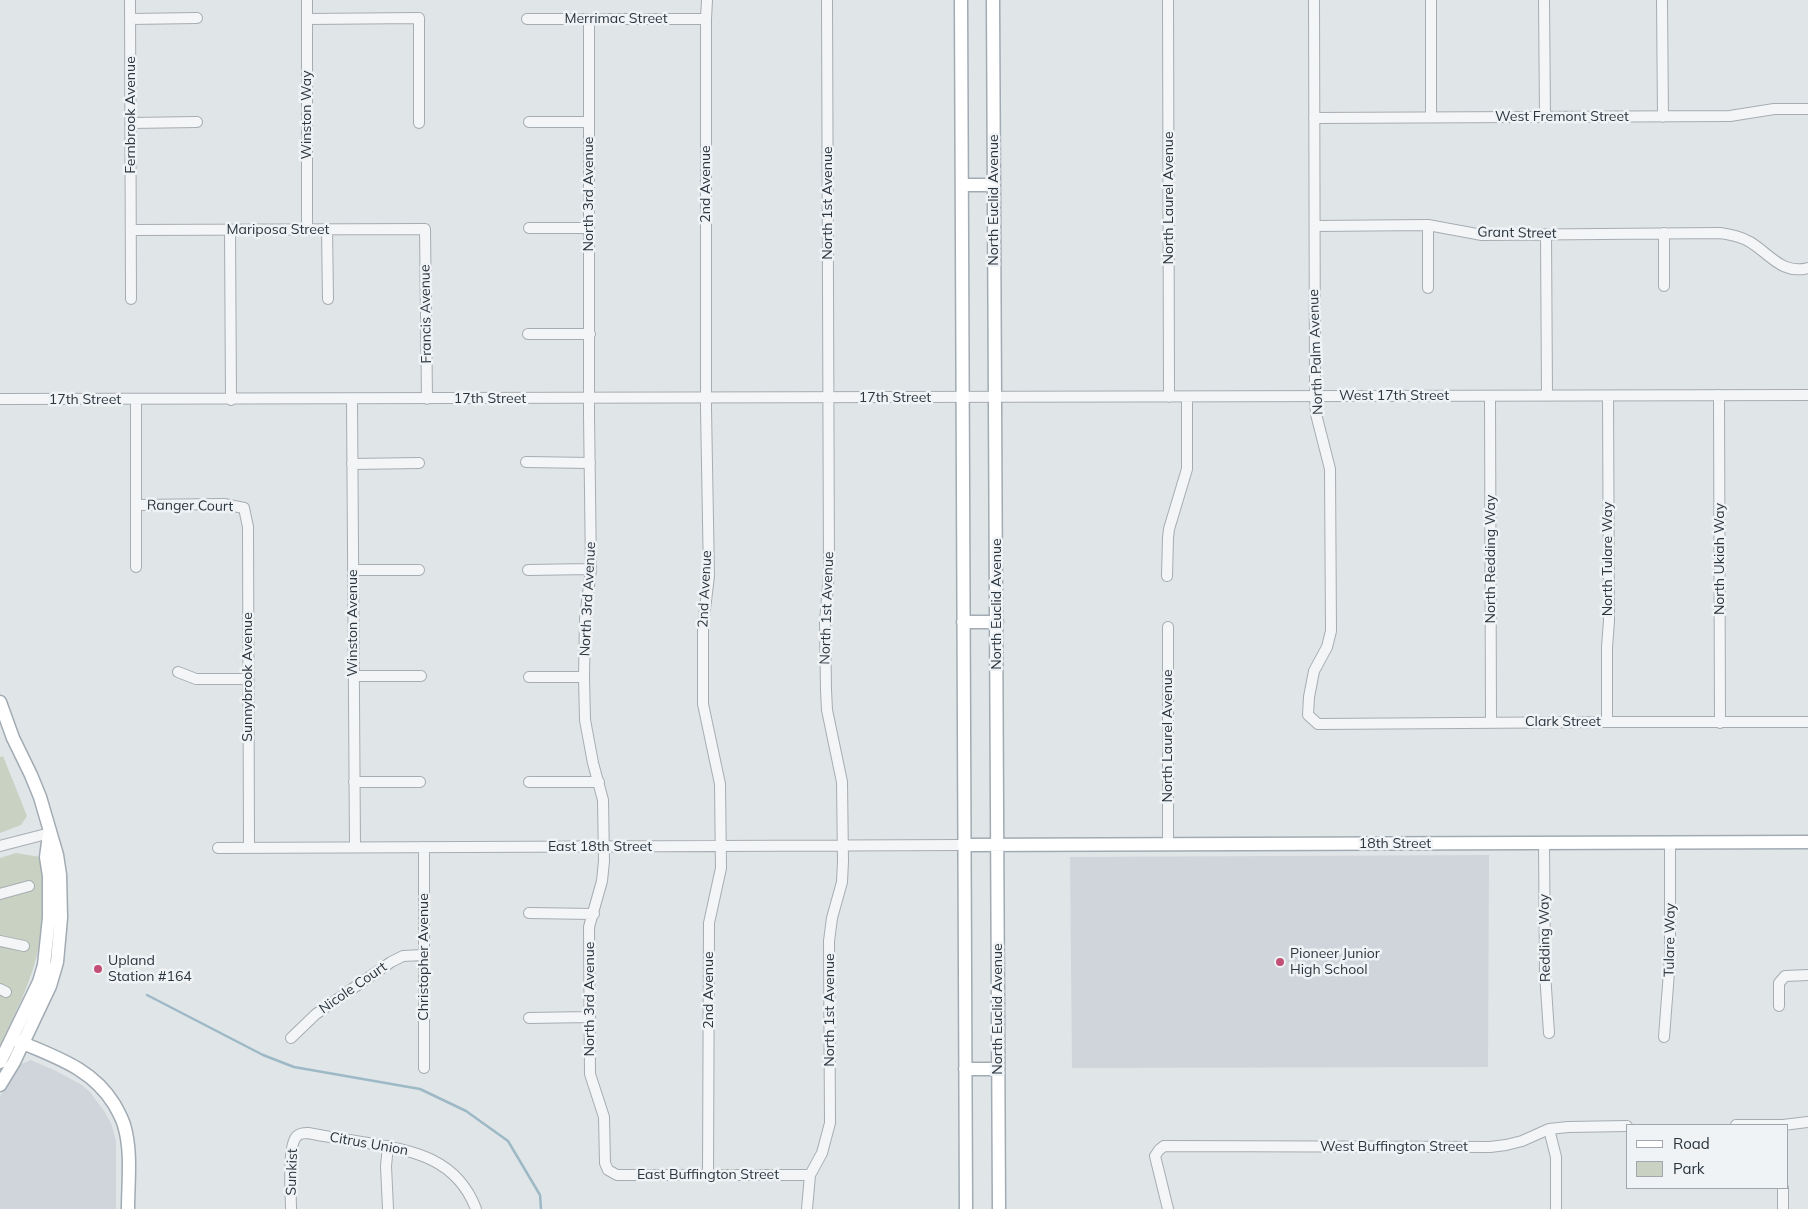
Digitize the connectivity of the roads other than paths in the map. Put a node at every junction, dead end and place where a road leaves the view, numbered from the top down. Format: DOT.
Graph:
graph roads {
  1 [pos="130,0"];
  2 [pos="307,0"];
  3 [pos="707,0"];
  4 [pos="827,0"];
  5 [pos="961,0"];
  6 [pos="993,0"];
  7 [pos="1168,0"];
  8 [pos="1314,0"];
  9 [pos="1431,0"];
  10 [pos="1544,0"];
  11 [pos="1662,0"];
  12 [pos="196,18"];
  13 [pos="527,18"];
  14 [pos="130,19"];
  15 [pos="307,19"];
  16 [pos="706,19"];
  17 [pos="589,20"];
  18 [pos="1808,109"];
  19 [pos="1545,116"];
  20 [pos="1431,117"];
  21 [pos="1663,117"];
  22 [pos="1314,118"];
  23 [pos="197,122"];
  24 [pos="529,122"];
  25 [pos="589,122"];
  26 [pos="131,123"];
  27 [pos="418,123"];
  28 [pos="963,185"];
  29 [pos="994,185"];
  30 [pos="1428,225"];
  31 [pos="1315,226"];
  32 [pos="529,228"];
  33 [pos="590,228"];
  34 [pos="425,229"];
  35 [pos="131,230"];
  36 [pos="230,230"];
  37 [pos="307,230"];
  38 [pos="327,230"];
  39 [pos="1664,233"];
  40 [pos="1546,234"];
  41 [pos="1808,268"];
  42 [pos="1664,286"];
  43 [pos="1428,288"];
  44 [pos="131,299"];
  45 [pos="328,299"];
  46 [pos="528,334"];
  47 [pos="590,334"];
  48 [pos="1719,395"];
  49 [pos="1808,395"];
  50 [pos="1169,396"];
  51 [pos="1187,396"];
  52 [pos="1315,396"];
  53 [pos="1490,396"];
  54 [pos="1547,396"];
  55 [pos="1608,396"];
  56 [pos="829,398"];
  57 [pos="963,398"];
  58 [pos="980,398"];
  59 [pos="996,398"];
  60 [pos="0,399"];
  61 [pos="427,399"];
  62 [pos="590,399"];
  63 [pos="706,399"];
  64 [pos="136,400"];
  65 [pos="231,400"];
  66 [pos="352,400"];
  67 [pos="526,462"];
  68 [pos="419,463"];
  69 [pos="590,463"];
  70 [pos="352,464"];
  71 [pos="136,505"];
  72 [pos="244,508"];
  73 [pos="136,567"];
  74 [pos="592,569"];
  75 [pos="353,570"];
  76 [pos="419,570"];
  77 [pos="528,570"];
  78 [pos="1167,576"];
  79 [pos="963,622"];
  80 [pos="997,622"];
  81 [pos="1168,627"];
  82 [pos="178,672"];
  83 [pos="354,676"];
  84 [pos="421,676"];
  85 [pos="529,677"];
  86 [pos="584,677"];
  87 [pos="248,678"];
  88 [pos="0,702"];
  89 [pos="1491,722"];
  90 [pos="1607,722"];
  91 [pos="1808,722"];
  92 [pos="1720,723"];
  93 [pos="1318,724"];
  94 [pos="354,782"];
  95 [pos="420,782"];
  96 [pos="529,782"];
  97 [pos="599,782"];
  98 [pos="50,833"];
  99 [pos="1808,842"];
  100 [pos="1544,843"];
  101 [pos="1670,843"];
  102 [pos="1168,844"];
  103 [pos="964,845"];
  104 [pos="981,845"];
  105 [pos="998,845"];
  106 [pos="0,846"];
  107 [pos="604,846"];
  108 [pos="721,846"];
  109 [pos="843,846"];
  110 [pos="355,847"];
  111 [pos="424,847"];
  112 [pos="218,848"];
  113 [pos="249,848"];
  114 [pos="29,886"];
  115 [pos="0,894"];
  116 [pos="529,913"];
  117 [pos="594,914"];
  118 [pos="0,941"];
  119 [pos="24,946"];
  120 [pos="423,955"];
  121 [pos="1808,975"];
  122 [pos="1779,1006"];
  123 [pos="590,1017"];
  124 [pos="529,1018"];
  125 [pos="1549,1032"];
  126 [pos="1664,1037"];
  127 [pos="291,1038"];
  128 [pos="18,1041"];
  129 [pos="0,1062"];
  130 [pos="424,1068"];
  131 [pos="965,1069"];
  132 [pos="998,1069"];
  133 [pos="0,1085"];
  134 [pos="1808,1122"];
  135 [pos="1788,1124"];
  136 [pos="1626,1126"];
  137 [pos="1549,1129"];
  138 [pos="297,1136"];
  139 [pos="388,1146"];
  140 [pos="608,1170"];
  141 [pos="708,1174"];
  142 [pos="810,1175"];
  143 [pos="1783,1189"];
  144 [pos="128,1209"];
  145 [pos="291,1209"];
  146 [pos="388,1209"];
  147 [pos="476,1209"];
  148 [pos="807,1209"];
  149 [pos="966,1209"];
  150 [pos="999,1209"];
  151 [pos="1168,1209"];
  152 [pos="1556,1209"];
  153 [pos="1783,1209"];
  1 -- 14 [label="street, Fernbrook Avenue"];
  2 -- 15 [label="street, Winston Way"];
  3 -- 16 [label="street, 2nd Avenue"];
  4 -- 56 [label="street, North 1st Avenue"];
  5 -- 28 [label="main road"];
  6 -- 29 [label="main road, North Euclid Avenue"];
  7 -- 50 [label="street, North Laurel Avenue"];
  8 -- 22 [label="street, North Palm Avenue"];
  9 -- 20 [label="street"];
  10 -- 19 [label="street"];
  11 -- 21 [label="street"];
  12 -- 14 [label="street"];
  13 -- 17 [label="street, Merrimac Street"];
  14 -- 26 [label="street, Fernbrook Avenue"];
  15 -- 27 [label="street"];
  15 -- 37 [label="street, Winston Way"];
  16 -- 17 [label="street, Merrimac Street"];
  16 -- 63 [label="street, 2nd Avenue"];
  17 -- 25 [label="street, North 3rd Avenue"];
  18 -- 21 [label="street, West Fremont Street"];
  19 -- 20 [label="street, West Fremont Street"];
  19 -- 21 [label="street, West Fremont Street"];
  20 -- 22 [label="street, West Fremont Street"];
  22 -- 31 [label="street, North Palm Avenue"];
  23 -- 26 [label="street"];
  24 -- 25 [label="street"];
  25 -- 33 [label="street, North 3rd Avenue"];
  26 -- 35 [label="street, Fernbrook Avenue"];
  28 -- 29 [label="main road"];
  28 -- 57 [label="main road"];
  29 -- 59 [label="main road, North Euclid Avenue"];
  30 -- 31 [label="street, Grant Street"];
  30 -- 40 [label="street, Grant Street"];
  30 -- 43 [label="street"];
  31 -- 52 [label="street, North Palm Avenue"];
  32 -- 33 [label="street"];
  33 -- 47 [label="street, North 3rd Avenue"];
  34 -- 38 [label="street, Mariposa Street"];
  34 -- 61 [label="street, Francis Avenue"];
  35 -- 36 [label="street, Mariposa Street"];
  35 -- 44 [label="street, Fernbrook Avenue"];
  36 -- 37 [label="street, Mariposa Street"];
  36 -- 65 [label="street"];
  37 -- 38 [label="street, Mariposa Street"];
  38 -- 45 [label="street"];
  39 -- 40 [label="street, Grant Street"];
  39 -- 41 [label="street, Grant Street"];
  39 -- 42 [label="street"];
  40 -- 54 [label="street"];
  46 -- 47 [label="street"];
  47 -- 62 [label="street, North 3rd Avenue"];
  48 -- 49 [label="street, West 17th Street"];
  48 -- 55 [label="street, West 17th Street"];
  48 -- 92 [label="street, North Ukiah Way"];
  50 -- 51 [label="street, West 17th Street"];
  50 -- 59 [label="street, West 17th Street"];
  51 -- 52 [label="street, West 17th Street"];
  51 -- 78 [label="street"];
  52 -- 53 [label="street, West 17th Street"];
  52 -- 93 [label="street, North Palm Avenue"];
  53 -- 54 [label="street, West 17th Street"];
  53 -- 89 [label="street, North Redding Way"];
  54 -- 55 [label="street, West 17th Street"];
  55 -- 90 [label="street, North Tulare Way"];
  56 -- 57 [label="street, 17th Street"];
  56 -- 63 [label="street, 17th Street"];
  56 -- 109 [label="street, North 1st Avenue"];
  57 -- 58 [label="street, 17th Street"];
  57 -- 79 [label="main road"];
  58 -- 59 [label="street, West 17th Street"];
  59 -- 80 [label="main road, North Euclid Avenue"];
  60 -- 64 [label="street, 17th Street"];
  61 -- 62 [label="street, 17th Street"];
  61 -- 66 [label="street, 17th Street"];
  62 -- 63 [label="street, 17th Street"];
  62 -- 69 [label="street, North 3rd Avenue"];
  63 -- 108 [label="street, 2nd Avenue"];
  64 -- 65 [label="street, 17th Street"];
  64 -- 71 [label="street"];
  65 -- 66 [label="street, 17th Street"];
  66 -- 70 [label="street, Winston Avenue"];
  67 -- 69 [label="street"];
  68 -- 70 [label="street"];
  69 -- 74 [label="street, North 3rd Avenue"];
  70 -- 75 [label="street, Winston Avenue"];
  71 -- 72 [label="street, Ranger Court"];
  71 -- 73 [label="street"];
  72 -- 87 [label="street, Sunnybrook Avenue"];
  74 -- 77 [label="street"];
  74 -- 86 [label="street, North 3rd Avenue"];
  75 -- 76 [label="street"];
  75 -- 83 [label="street, Winston Avenue"];
  79 -- 80 [label="main road"];
  79 -- 103 [label="main road"];
  80 -- 105 [label="main road, North Euclid Avenue"];
  81 -- 102 [label="street, North Laurel Avenue"];
  82 -- 87 [label="street"];
  83 -- 84 [label="street"];
  83 -- 94 [label="street, Winston Avenue"];
  85 -- 86 [label="street"];
  86 -- 97 [label="street, North 3rd Avenue"];
  87 -- 113 [label="street, Sunnybrook Avenue"];
  88 -- 98 [label="main road"];
  89 -- 90 [label="street, Clark Street"];
  89 -- 93 [label="street, Clark Street"];
  90 -- 92 [label="street, Clark Street"];
  91 -- 92 [label="street, Clark Street"];
  94 -- 95 [label="street"];
  94 -- 110 [label="street, Winston Avenue"];
  96 -- 97 [label="street"];
  97 -- 107 [label="street, North 3rd Avenue"];
  98 -- 106 [label="street"];
  98 -- 128 [label="main road"];
  99 -- 101 [label="main road, 18th Street"];
  100 -- 101 [label="main road, 18th Street"];
  100 -- 102 [label="main road, 18th Street"];
  100 -- 125 [label="street, Redding Way"];
  101 -- 126 [label="street, Tulare Way"];
  102 -- 105 [label="main road, 18th Street"];
  103 -- 104 [label="main road, East 18th Street"];
  103 -- 109 [label="street, East 18th Street"];
  103 -- 131 [label="main road"];
  104 -- 105 [label="main road, 18th Street"];
  105 -- 132 [label="main road, North Euclid Avenue"];
  107 -- 108 [label="street, East 18th Street"];
  107 -- 111 [label="street, East 18th Street"];
  107 -- 117 [label="street, North 3rd Avenue"];
  108 -- 109 [label="street, East 18th Street"];
  108 -- 141 [label="street, 2nd Avenue"];
  109 -- 142 [label="street, North 1st Avenue"];
  110 -- 111 [label="street, East 18th Street"];
  110 -- 113 [label="street, East 18th Street"];
  111 -- 120 [label="street, Christopher Avenue"];
  112 -- 113 [label="street, East 18th Street"];
  114 -- 115 [label="street"];
  116 -- 117 [label="street"];
  117 -- 123 [label="street, North 3rd Avenue"];
  118 -- 119 [label="street"];
  120 -- 127 [label="street, Nicole Court"];
  120 -- 130 [label="street, Christopher Avenue"];
  121 -- 122 [label="street"];
  123 -- 124 [label="street"];
  123 -- 140 [label="street, North 3rd Avenue"];
  128 -- 129 [label="main road"];
  128 -- 133 [label="main road"];
  128 -- 144 [label="main road"];
  131 -- 132 [label="main road"];
  131 -- 149 [label="main road"];
  132 -- 150 [label="main road, North Euclid Avenue"];
  134 -- 135 [label="street"];
  136 -- 137 [label="street, West Buffington Street"];
  137 -- 151 [label="street, West Buffington Street"];
  137 -- 152 [label="street"];
  138 -- 139 [label="street, Citrus Union"];
  138 -- 145 [label="street, Sunkist"];
  139 -- 146 [label="street"];
  139 -- 147 [label="street, Citrus Union"];
  140 -- 141 [label="street, East Buffington Street"];
  141 -- 142 [label="street, East Buffington Street"];
  142 -- 148 [label="street, North 1st Avenue"];
  143 -- 153 [label="street"];
}
